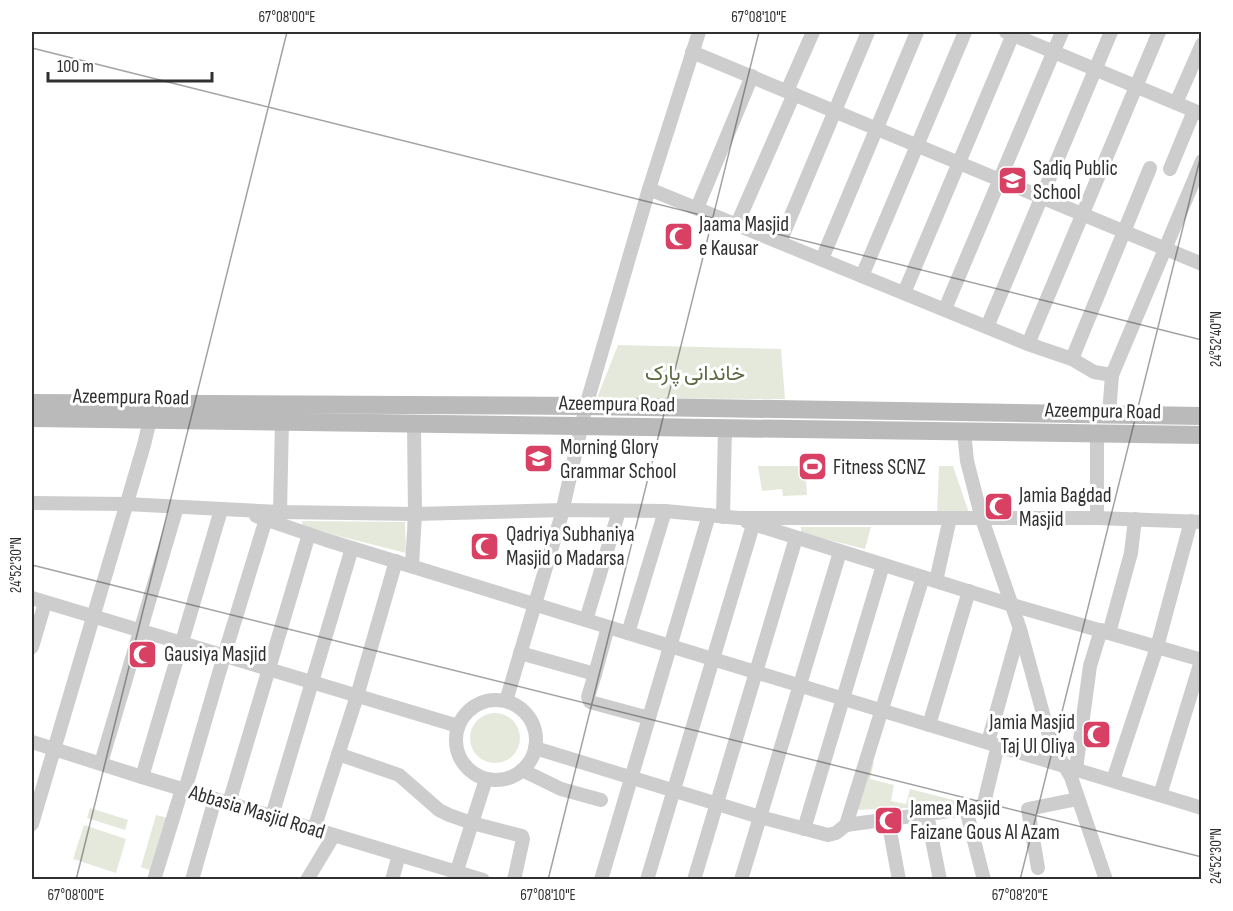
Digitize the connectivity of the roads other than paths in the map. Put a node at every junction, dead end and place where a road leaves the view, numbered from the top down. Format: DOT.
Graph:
graph roads {
  1 [pos="699,32"];
  2 [pos="813,32"];
  3 [pos="868,32"];
  4 [pos="917,32"];
  5 [pos="965,32"];
  6 [pos="1011,32"];
  7 [pos="1062,32"];
  8 [pos="1111,32"];
  9 [pos="1159,32"];
  10 [pos="1202,44"];
  11 [pos="692,52"];
  12 [pos="1054,52"];
  13 [pos="1095,69"];
  14 [pos="752,76"];
  15 [pos="1136,87"];
  16 [pos="790,92"];
  17 [pos="1176,104"];
  18 [pos="835,112"];
  19 [pos="1198,113"];
  20 [pos="876,128"];
  21 [pos="917,145"];
  22 [pos="1202,161"];
  23 [pos="958,162"];
  24 [pos="1150,168"];
  25 [pos="1170,169"];
  26 [pos="999,179"];
  27 [pos="649,189"];
  28 [pos="1041,197"];
  29 [pos="697,208"];
  30 [pos="1084,214"];
  31 [pos="737,224"];
  32 [pos="1125,232"];
  33 [pos="780,242"];
  34 [pos="1165,249"];
  35 [pos="822,259"];
  36 [pos="1202,264"];
  37 [pos="862,276"];
  38 [pos="904,293"];
  39 [pos="945,309"];
  40 [pos="987,327"];
  41 [pos="1028,344"];
  42 [pos="1072,359"];
  43 [pos="1112,375"];
  44 [pos="32,403"];
  45 [pos="586,406"];
  46 [pos="152,411"];
  47 [pos="1109,414"];
  48 [pos="1202,416"];
  49 [pos="32,418"];
  50 [pos="282,422"];
  51 [pos="414,423"];
  52 [pos="582,426"];
  53 [pos="725,428"];
  54 [pos="964,431"];
  55 [pos="1097,433"];
  56 [pos="1202,435"];
  57 [pos="32,503"];
  58 [pos="126,504"];
  59 [pos="177,507"];
  60 [pos="221,510"];
  61 [pos="563,510"];
  62 [pos="243,511"];
  63 [pos="619,511"];
  64 [pos="665,511"];
  65 [pos="280,512"];
  66 [pos="416,514"];
  67 [pos="709,515"];
  68 [pos="723,517"];
  69 [pos="739,518"];
  70 [pos="950,518"];
  71 [pos="1097,518"];
  72 [pos="266,519"];
  73 [pos="982,519"];
  74 [pos="1135,519"];
  75 [pos="1196,522"];
  76 [pos="753,525"];
  77 [pos="309,534"];
  78 [pos="796,538"];
  79 [pos="352,548"];
  80 [pos="840,552"];
  81 [pos="396,561"];
  82 [pos="882,565"];
  83 [pos="412,566"];
  84 [pos="929,579"];
  85 [pos="969,591"];
  86 [pos="38,600"];
  87 [pos="535,604"];
  88 [pos="1012,605"];
  89 [pos="93,618"];
  90 [pos="586,620"];
  91 [pos="608,627"];
  92 [pos="1020,629"];
  93 [pos="140,632"];
  94 [pos="1105,632"];
  95 [pos="627,633"];
  96 [pos="181,644"];
  97 [pos="670,646"];
  98 [pos="32,647"];
  99 [pos="1157,647"];
  100 [pos="520,653"];
  101 [pos="224,656"];
  102 [pos="714,659"];
  103 [pos="1201,660"];
  104 [pos="269,670"];
  105 [pos="755,672"];
  106 [pos="595,674"];
  107 [pos="312,683"];
  108 [pos="799,685"];
  109 [pos="357,696"];
  110 [pos="842,699"];
  111 [pos="506,701"];
  112 [pos="881,711"];
  113 [pos="649,718"];
  114 [pos="929,725"];
  115 [pos="458,726"];
  116 [pos="32,742"];
  117 [pos="993,744"];
  118 [pos="535,748"];
  119 [pos="55,749"];
  120 [pos="338,754"];
  121 [pos="101,763"];
  122 [pos="1071,768"];
  123 [pos="522,770"];
  124 [pos="142,777"];
  125 [pos="486,778"];
  126 [pos="631,778"];
  127 [pos="1113,780"];
  128 [pos="184,790"];
  129 [pos="674,791"];
  130 [pos="1160,795"];
  131 [pos="1078,799"];
  132 [pos="601,800"];
  133 [pos="222,801"];
  134 [pos="717,804"];
  135 [pos="1202,808"];
  136 [pos="966,809"];
  137 [pos="927,814"];
  138 [pos="272,816"];
  139 [pos="760,817"];
  140 [pos="888,820"];
  141 [pos="32,824"];
  142 [pos="472,824"];
  143 [pos="846,825"];
  144 [pos="314,829"];
  145 [pos="804,829"];
  146 [pos="334,835"];
  147 [pos="399,855"];
  148 [pos="1038,868"];
  149 [pos="455,876"];
  150 [pos="154,879"];
  151 [pos="192,879"];
  152 [pos="307,879"];
  153 [pos="392,879"];
  154 [pos="483,879"];
  155 [pos="514,879"];
  156 [pos="601,879"];
  157 [pos="648,879"];
  158 [pos="694,879"];
  159 [pos="741,879"];
  160 [pos="899,879"];
  161 [pos="940,879"];
  162 [pos="984,879"];
  163 [pos="1106,879"];
  1 -- 11 [label="street"];
  2 -- 16 [label="street"];
  3 -- 18 [label="street"];
  4 -- 20 [label="street"];
  5 -- 21 [label="street"];
  6 -- 12 [label="street"];
  6 -- 23 [label="street"];
  7 -- 12 [label="street"];
  8 -- 13 [label="street"];
  9 -- 15 [label="street"];
  10 -- 17 [label="street"];
  11 -- 14 [label="street"];
  11 -- 27 [label="street"];
  12 -- 13 [label="street"];
  12 -- 26 [label="street"];
  13 -- 15 [label="street"];
  13 -- 28 [label="street"];
  14 -- 16 [label="street"];
  14 -- 29 [label="street"];
  15 -- 17 [label="street"];
  15 -- 30 [label="street"];
  16 -- 18 [label="street"];
  16 -- 31 [label="street"];
  17 -- 19 [label="street"];
  18 -- 20 [label="street"];
  18 -- 33 [label="street"];
  19 -- 25 [label="street"];
  20 -- 21 [label="street"];
  20 -- 35 [label="street"];
  21 -- 23 [label="street"];
  21 -- 37 [label="street"];
  22 -- 34 [label="street"];
  23 -- 26 [label="street"];
  23 -- 38 [label="street"];
  24 -- 32 [label="street"];
  26 -- 28 [label="street"];
  26 -- 39 [label="street"];
  27 -- 29 [label="street"];
  27 -- 45 [label="street"];
  28 -- 30 [label="street"];
  28 -- 40 [label="street"];
  29 -- 31 [label="street"];
  30 -- 32 [label="street"];
  30 -- 41 [label="street"];
  31 -- 33 [label="street"];
  32 -- 34 [label="street"];
  32 -- 42 [label="street"];
  33 -- 35 [label="street"];
  34 -- 36 [label="street"];
  34 -- 43 [label="street"];
  35 -- 37 [label="street"];
  37 -- 38 [label="street"];
  38 -- 39 [label="street"];
  39 -- 40 [label="street"];
  40 -- 41 [label="street"];
  41 -- 42 [label="street"];
  42 -- 43 [label="street"];
  43 -- 47 [label="street"];
  44 -- 46 [label="main road, Azeempura Road"];
  45 -- 46 [label="main road, Azeempura Road"];
  45 -- 47 [label="main road, Azeempura Road"];
  45 -- 52 [label="street"];
  46 -- 49 [label="main road, Azeempura Road"];
  46 -- 50 [label="main road, Azeempura Road"];
  46 -- 58 [label="street"];
  47 -- 48 [label="main road, Azeempura Road"];
  50 -- 51 [label="main road, Azeempura Road"];
  50 -- 65 [label="street"];
  51 -- 52 [label="main road, Azeempura Road"];
  51 -- 66 [label="street"];
  52 -- 53 [label="main road, Azeempura Road"];
  52 -- 61 [label="street"];
  53 -- 54 [label="main road, Azeempura Road"];
  53 -- 68 [label="street"];
  54 -- 55 [label="main road, Azeempura Road"];
  54 -- 73 [label="street"];
  55 -- 56 [label="main road, Azeempura Road"];
  55 -- 71 [label="street"];
  57 -- 58 [label="street"];
  58 -- 59 [label="street"];
  58 -- 89 [label="street"];
  59 -- 60 [label="street"];
  59 -- 93 [label="street"];
  60 -- 62 [label="street"];
  60 -- 96 [label="street"];
  61 -- 63 [label="street"];
  61 -- 66 [label="street"];
  61 -- 87 [label="street"];
  62 -- 65 [label="street"];
  62 -- 72 [label="street"];
  63 -- 64 [label="street"];
  63 -- 90 [label="street"];
  64 -- 67 [label="street"];
  64 -- 95 [label="street"];
  65 -- 66 [label="street"];
  66 -- 83 [label="street"];
  67 -- 68 [label="street"];
  67 -- 97 [label="street"];
  68 -- 69 [label="street"];
  69 -- 70 [label="street"];
  69 -- 76 [label="street"];
  70 -- 73 [label="street"];
  70 -- 84 [label="street"];
  71 -- 73 [label="street"];
  71 -- 74 [label="street"];
  72 -- 77 [label="street"];
  72 -- 101 [label="street"];
  73 -- 88 [label="street"];
  74 -- 75 [label="street"];
  74 -- 94 [label="street"];
  75 -- 99 [label="street"];
  76 -- 78 [label="street"];
  76 -- 102 [label="street"];
  77 -- 79 [label="street"];
  77 -- 104 [label="street"];
  78 -- 80 [label="street"];
  78 -- 105 [label="street"];
  79 -- 81 [label="street"];
  79 -- 107 [label="street"];
  80 -- 82 [label="street"];
  80 -- 108 [label="street"];
  81 -- 83 [label="street"];
  81 -- 109 [label="street"];
  82 -- 84 [label="street"];
  82 -- 110 [label="street"];
  83 -- 87 [label="street"];
  84 -- 85 [label="street"];
  84 -- 112 [label="street"];
  85 -- 88 [label="street"];
  85 -- 114 [label="street"];
  86 -- 89 [label="street"];
  86 -- 98 [label="street"];
  87 -- 90 [label="street"];
  87 -- 100 [label="street"];
  88 -- 92 [label="street"];
  88 -- 94 [label="street"];
  89 -- 93 [label="street"];
  89 -- 119 [label="street"];
  90 -- 91 [label="street"];
  91 -- 95 [label="street"];
  91 -- 106 [label="street"];
  92 -- 117 [label="street"];
  92 -- 122 [label="street"];
  93 -- 96 [label="street"];
  93 -- 121 [label="street"];
  94 -- 99 [label="street"];
  94 -- 122 [label="street"];
  95 -- 97 [label="street"];
  96 -- 101 [label="street"];
  96 -- 124 [label="street"];
  97 -- 102 [label="street"];
  97 -- 113 [label="street"];
  99 -- 103 [label="street"];
  99 -- 127 [label="street"];
  100 -- 106 [label="street"];
  100 -- 111 [label="street"];
  101 -- 104 [label="street"];
  101 -- 128 [label="street"];
  102 -- 105 [label="street"];
  102 -- 129 [label="street"];
  103 -- 130 [label="street"];
  104 -- 107 [label="street"];
  104 -- 133 [label="street"];
  105 -- 108 [label="street"];
  105 -- 134 [label="street"];
  106 -- 113 [label="street"];
  107 -- 109 [label="street"];
  107 -- 138 [label="street"];
  108 -- 110 [label="street"];
  108 -- 139 [label="street"];
  109 -- 115 [label="street"];
  109 -- 120 [label="street"];
  110 -- 112 [label="street"];
  110 -- 145 [label="street"];
  111 -- 115 [label="street"];
  111 -- 118 [label="street"];
  112 -- 114 [label="street"];
  112 -- 143 [label="street"];
  113 -- 126 [label="street"];
  114 -- 117 [label="street"];
  115 -- 125 [label="street"];
  116 -- 119 [label="street, Abbasia Masjid Road"];
  117 -- 122 [label="street"];
  117 -- 136 [label="street"];
  118 -- 123 [label="street"];
  118 -- 126 [label="street"];
  119 -- 121 [label="street, Abbasia Masjid Road"];
  119 -- 141 [label="street"];
  120 -- 142 [label="street"];
  120 -- 144 [label="street"];
  121 -- 124 [label="street, Abbasia Masjid Road"];
  122 -- 127 [label="street"];
  122 -- 131 [label="street"];
  123 -- 125 [label="street"];
  123 -- 132 [label="street"];
  124 -- 128 [label="street, Abbasia Masjid Road"];
  125 -- 142 [label="street"];
  126 -- 129 [label="street"];
  126 -- 156 [label="street"];
  127 -- 130 [label="street"];
  128 -- 133 [label="street, Abbasia Masjid Road"];
  128 -- 150 [label="street"];
  129 -- 134 [label="street"];
  129 -- 157 [label="street"];
  130 -- 135 [label="street"];
  131 -- 148 [label="street"];
  131 -- 163 [label="street"];
  133 -- 138 [label="street, Abbasia Masjid Road"];
  133 -- 151 [label="street"];
  134 -- 139 [label="street"];
  134 -- 158 [label="street"];
  136 -- 137 [label="street"];
  136 -- 162 [label="street"];
  137 -- 140 [label="street"];
  137 -- 161 [label="street"];
  138 -- 144 [label="street, Abbasia Masjid Road"];
  139 -- 145 [label="street"];
  139 -- 159 [label="street"];
  140 -- 143 [label="street"];
  140 -- 160 [label="street"];
  142 -- 149 [label="street"];
  142 -- 155 [label="street"];
  143 -- 145 [label="street"];
  144 -- 146 [label="street, Abbasia Masjid Road"];
  146 -- 147 [label="street, Abbasia Masjid Road"];
  146 -- 152 [label="street"];
  147 -- 149 [label="street, Abbasia Masjid Road"];
  147 -- 153 [label="street"];
  149 -- 154 [label="street, Abbasia Masjid Road"];
}
